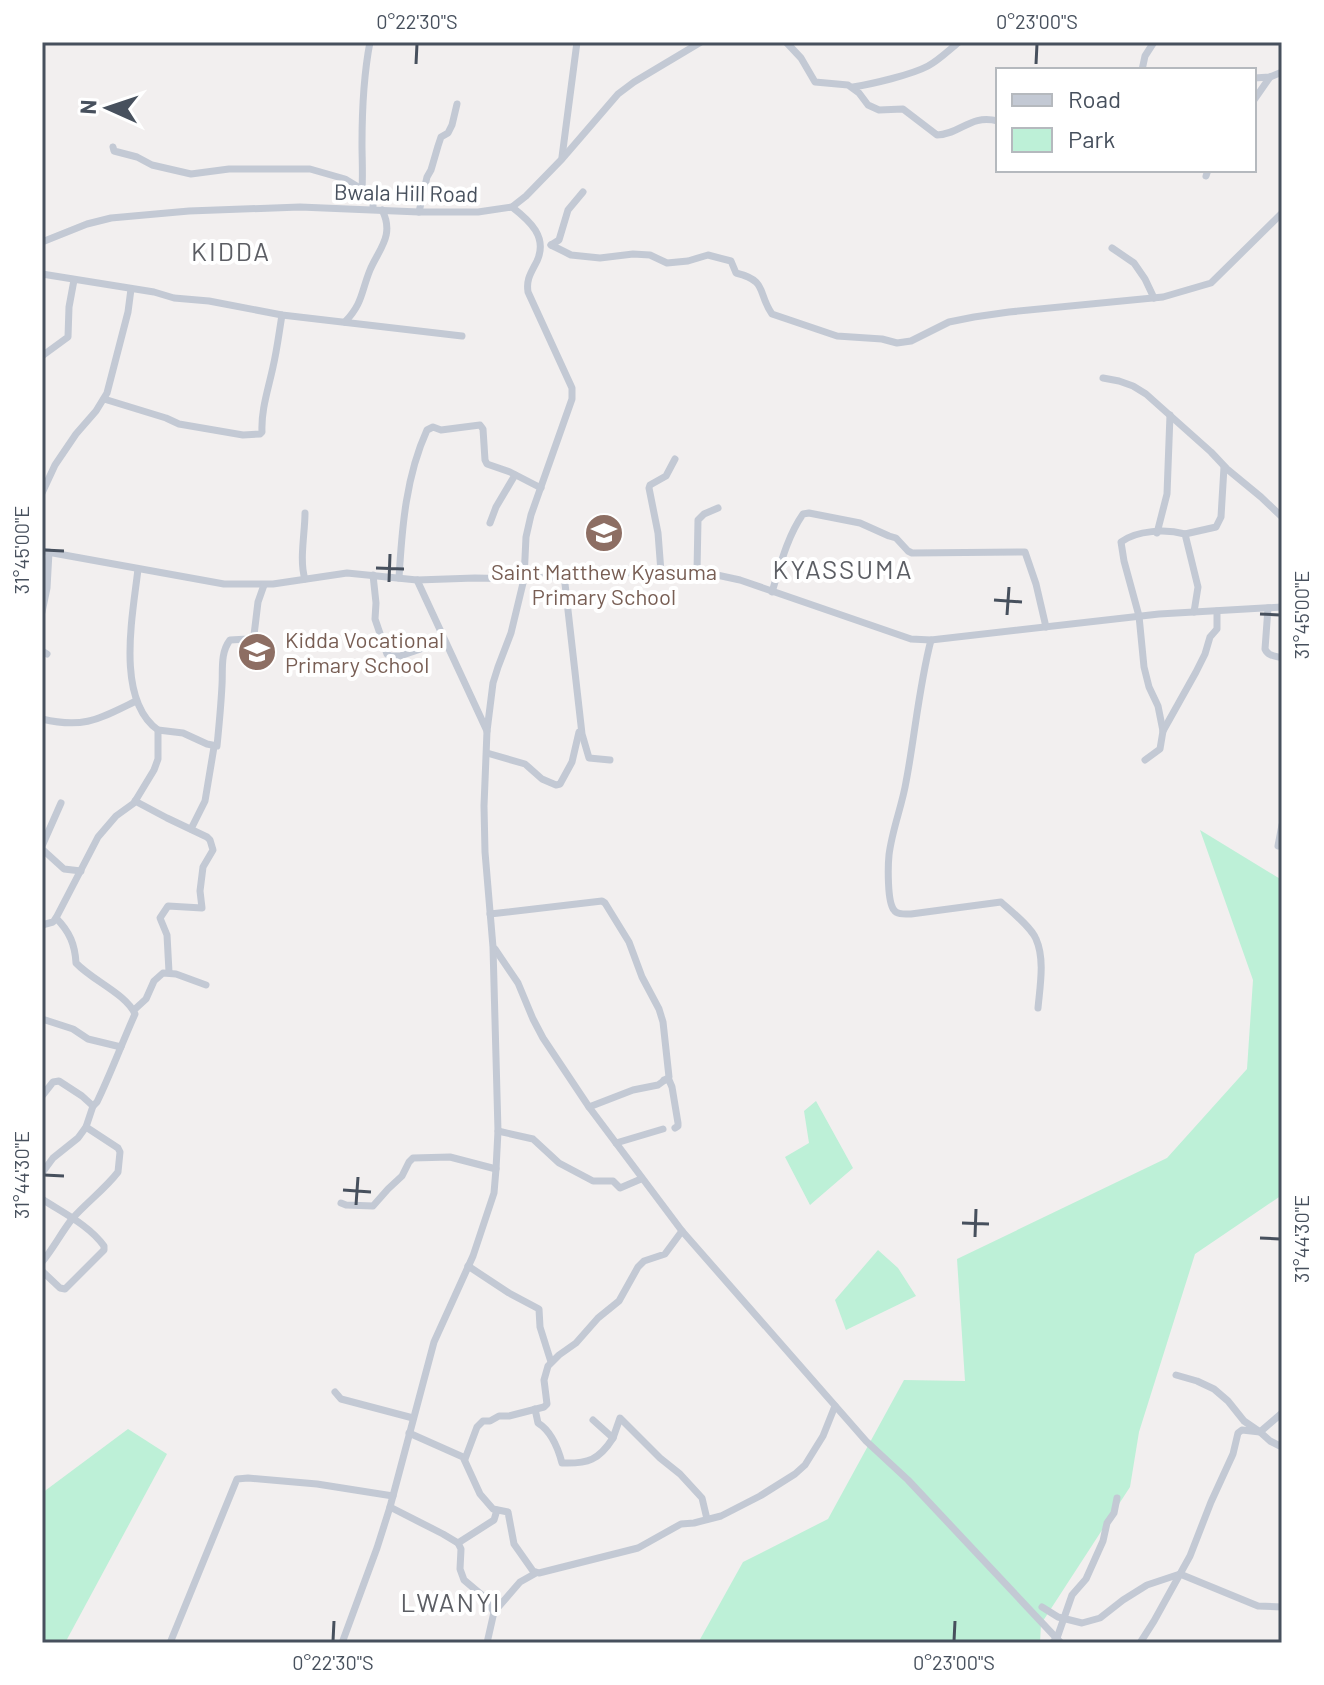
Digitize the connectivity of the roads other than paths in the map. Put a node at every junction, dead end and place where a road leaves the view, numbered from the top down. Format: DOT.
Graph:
graph roads {
  1 [pos="370,42"];
  2 [pos="577,42"];
  3 [pos="701,42"];
  4 [pos="786,42"];
  5 [pos="959,42"];
  6 [pos="1154,42"];
  7 [pos="1142,68"];
  8 [pos="1282,72"];
  9 [pos="1270,77"];
  10 [pos="1256,78"];
  11 [pos="853,87"];
  12 [pos="1256,97"];
  13 [pos="457,104"];
  14 [pos="996,121"];
  15 [pos="113,147"];
  16 [pos="562,159"];
  17 [pos="362,189"];
  18 [pos="583,192"];
  19 [pos="512,207"];
  20 [pos="377,210"];
  21 [pos="419,212"];
  22 [pos="1282,213"];
  23 [pos="42,242"];
  24 [pos="551,245"];
  25 [pos="541,246"];
  26 [pos="1112,248"];
  27 [pos="42,274"];
  28 [pos="74,280"];
  29 [pos="131,289"];
  30 [pos="1154,298"];
  31 [pos="282,315"];
  32 [pos="345,322"];
  33 [pos="462,336"];
  34 [pos="42,356"];
  35 [pos="1103,378"];
  36 [pos="104,399"];
  37 [pos="1170,415"];
  38 [pos="675,459"];
  39 [pos="1224,466"];
  40 [pos="515,475"];
  41 [pos="541,488"];
  42 [pos="42,493"];
  43 [pos="718,508"];
  44 [pos="305,513"];
  45 [pos="1282,517"];
  46 [pos="490,523"];
  47 [pos="1157,533"];
  48 [pos="1185,534"];
  49 [pos="45,551"];
  50 [pos="138,569"];
  51 [pos="697,571"];
  52 [pos="661,572"];
  53 [pos="373,575"];
  54 [pos="564,575"];
  55 [pos="399,578"];
  56 [pos="305,579"];
  57 [pos="524,579"];
  58 [pos="417,580"];
  59 [pos="264,585"];
  60 [pos="44,587"];
  61 [pos="772,592"];
  62 [pos="1282,607"];
  63 [pos="1268,608"];
  64 [pos="1217,611"];
  65 [pos="42,612"];
  66 [pos="1194,612"];
  67 [pos="1139,616"];
  68 [pos="1046,627"];
  69 [pos="931,640"];
  70 [pos="444,641"];
  71 [pos="1282,658"];
  72 [pos="136,701"];
  73 [pos="42,719"];
  74 [pos="581,728"];
  75 [pos="158,730"];
  76 [pos="487,731"];
  77 [pos="1163,731"];
  78 [pos="214,747"];
  79 [pos="487,753"];
  80 [pos="610,760"];
  81 [pos="1145,760"];
  82 [pos="135,801"];
  83 [pos="61,803"];
  84 [pos="1282,825"];
  85 [pos="191,829"];
  86 [pos="1278,846"];
  87 [pos="42,848"];
  88 [pos="81,871"];
  89 [pos="490,914"];
  90 [pos="56,918"];
  91 [pos="42,925"];
  92 [pos="493,947"];
  93 [pos="169,972"];
  94 [pos="206,985"];
  95 [pos="1038,1008"];
  96 [pos="134,1010"];
  97 [pos="42,1019"];
  98 [pos="121,1047"];
  99 [pos="664,1080"];
  100 [pos="42,1096"];
  101 [pos="93,1106"];
  102 [pos="589,1107"];
  103 [pos="86,1127"];
  104 [pos="675,1128"];
  105 [pos="663,1129"];
  106 [pos="498,1131"];
  107 [pos="616,1143"];
  108 [pos="496,1169"];
  109 [pos="42,1173"];
  110 [pos="641,1179"];
  111 [pos="654,1195"];
  112 [pos="42,1199"];
  113 [pos="341,1203"];
  114 [pos="651,1206"];
  115 [pos="73,1218"];
  116 [pos="682,1231"];
  117 [pos="42,1262"];
  118 [pos="468,1266"];
  119 [pos="42,1271"];
  120 [pos="551,1362"];
  121 [pos="1176,1375"];
  122 [pos="335,1392"];
  123 [pos="835,1406"];
  124 [pos="535,1409"];
  125 [pos="1282,1413"];
  126 [pos="413,1418"];
  127 [pos="593,1420"];
  128 [pos="1260,1432"];
  129 [pos="409,1433"];
  130 [pos="613,1438"];
  131 [pos="1282,1447"];
  132 [pos="465,1459"];
  133 [pos="393,1496"];
  134 [pos="1117,1498"];
  135 [pos="390,1507"];
  136 [pos="497,1510"];
  137 [pos="707,1519"];
  138 [pos="458,1543"];
  139 [pos="536,1573"];
  140 [pos="1180,1574"];
  141 [pos="1042,1607"];
  142 [pos="1282,1607"];
  143 [pos="494,1612"];
  144 [pos="1064,1618"];
  145 [pos="1057,1641"];
  146 [pos="170,1643"];
  147 [pos="342,1643"];
  148 [pos="487,1643"];
  149 [pos="1140,1643"];
  1 -- 17 [label="street"];
  2 -- 16 [label="street"];
  3 -- 16 [label="street"];
  4 -- 11 [label="street"];
  5 -- 11 [label="street"];
  6 -- 7 [label="street"];
  8 -- 9 [label="street"];
  9 -- 10 [label="street"];
  9 -- 12 [label="street"];
  11 -- 14 [label="street"];
  13 -- 21 [label="street"];
  15 -- 17 [label="street"];
  16 -- 19 [label="street"];
  17 -- 20 [label="street"];
  18 -- 24 [label="street"];
  19 -- 21 [label="street, Bwala Hill Road"];
  19 -- 25 [label="street"];
  20 -- 21 [label="street, Bwala Hill Road"];
  20 -- 23 [label="street, Bwala Hill Road"];
  20 -- 32 [label="street"];
  22 -- 30 [label="street"];
  24 -- 25 [label="street"];
  24 -- 30 [label="street"];
  25 -- 41 [label="street"];
  26 -- 30 [label="street"];
  27 -- 28 [label="street"];
  28 -- 29 [label="street"];
  28 -- 34 [label="street"];
  29 -- 31 [label="street"];
  29 -- 36 [label="street"];
  31 -- 32 [label="street"];
  31 -- 36 [label="street"];
  32 -- 33 [label="street"];
  35 -- 37 [label="street"];
  36 -- 42 [label="street"];
  37 -- 39 [label="street"];
  37 -- 47 [label="street"];
  38 -- 52 [label="street"];
  39 -- 45 [label="street"];
  39 -- 48 [label="street"];
  40 -- 41 [label="street"];
  40 -- 46 [label="street"];
  40 -- 55 [label="street"];
  41 -- 57 [label="street"];
  43 -- 51 [label="street"];
  44 -- 56 [label="street"];
  47 -- 48 [label="street"];
  47 -- 67 [label="street"];
  48 -- 66 [label="street"];
  49 -- 50 [label="street"];
  49 -- 60 [label="street"];
  50 -- 59 [label="street"];
  50 -- 72 [label="street"];
  51 -- 52 [label="street"];
  51 -- 61 [label="street"];
  52 -- 54 [label="street"];
  53 -- 55 [label="street"];
  53 -- 56 [label="street"];
  53 -- 70 [label="street"];
  54 -- 57 [label="street"];
  54 -- 74 [label="street"];
  55 -- 58 [label="street"];
  56 -- 59 [label="street"];
  57 -- 58 [label="street"];
  57 -- 76 [label="street"];
  58 -- 70 [label="street"];
  59 -- 78 [label="street"];
  60 -- 65 [label="street"];
  61 -- 68 [label="street"];
  61 -- 69 [label="street"];
  62 -- 63 [label="street"];
  63 -- 64 [label="street"];
  63 -- 71 [label="street"];
  64 -- 66 [label="street"];
  64 -- 77 [label="street"];
  66 -- 67 [label="street"];
  67 -- 68 [label="street"];
  67 -- 77 [label="street"];
  68 -- 69 [label="street"];
  69 -- 95 [label="street"];
  70 -- 76 [label="street"];
  72 -- 73 [label="street"];
  72 -- 75 [label="street"];
  74 -- 79 [label="street"];
  74 -- 80 [label="street"];
  75 -- 78 [label="street"];
  75 -- 82 [label="street"];
  76 -- 79 [label="street"];
  77 -- 81 [label="street"];
  78 -- 85 [label="street"];
  79 -- 89 [label="street"];
  82 -- 85 [label="street"];
  82 -- 88 [label="street"];
  83 -- 87 [label="street"];
  84 -- 86 [label="street"];
  85 -- 93 [label="street"];
  87 -- 88 [label="street"];
  88 -- 90 [label="street"];
  89 -- 92 [label="street"];
  89 -- 99 [label="street"];
  90 -- 91 [label="street"];
  90 -- 96 [label="street"];
  92 -- 102 [label="street"];
  92 -- 106 [label="street"];
  93 -- 94 [label="street"];
  93 -- 96 [label="street"];
  96 -- 98 [label="street"];
  97 -- 98 [label="street"];
  98 -- 101 [label="street"];
  99 -- 102 [label="street"];
  99 -- 104 [label="street"];
  100 -- 101 [label="street"];
  101 -- 103 [label="street"];
  102 -- 107 [label="street"];
  103 -- 109 [label="street"];
  103 -- 115 [label="street"];
  105 -- 107 [label="street"];
  106 -- 108 [label="street"];
  106 -- 110 [label="street"];
  107 -- 110 [label="street"];
  108 -- 113 [label="street"];
  108 -- 118 [label="street"];
  110 -- 111 [label="street"];
  111 -- 114 [label="street"];
  111 -- 116 [label="street"];
  112 -- 115 [label="street"];
  115 -- 117 [label="street"];
  115 -- 119 [label="street"];
  116 -- 120 [label="street"];
  116 -- 123 [label="street"];
  118 -- 120 [label="street"];
  118 -- 126 [label="street"];
  120 -- 124 [label="street"];
  121 -- 128 [label="street"];
  122 -- 126 [label="street"];
  123 -- 137 [label="street"];
  123 -- 145 [label="street"];
  124 -- 130 [label="street"];
  124 -- 132 [label="street"];
  125 -- 128 [label="street"];
  126 -- 129 [label="street"];
  127 -- 130 [label="street"];
  128 -- 131 [label="street"];
  128 -- 140 [label="street"];
  129 -- 132 [label="street"];
  129 -- 133 [label="street"];
  130 -- 137 [label="street"];
  132 -- 136 [label="street"];
  133 -- 135 [label="street"];
  133 -- 146 [label="street"];
  134 -- 144 [label="street"];
  135 -- 138 [label="street"];
  135 -- 147 [label="street"];
  136 -- 138 [label="street"];
  136 -- 139 [label="street"];
  137 -- 139 [label="street"];
  138 -- 143 [label="street"];
  139 -- 143 [label="street"];
  140 -- 142 [label="street"];
  140 -- 144 [label="street"];
  140 -- 149 [label="street"];
  141 -- 144 [label="street"];
  143 -- 148 [label="street"];
  144 -- 145 [label="street"];
}
